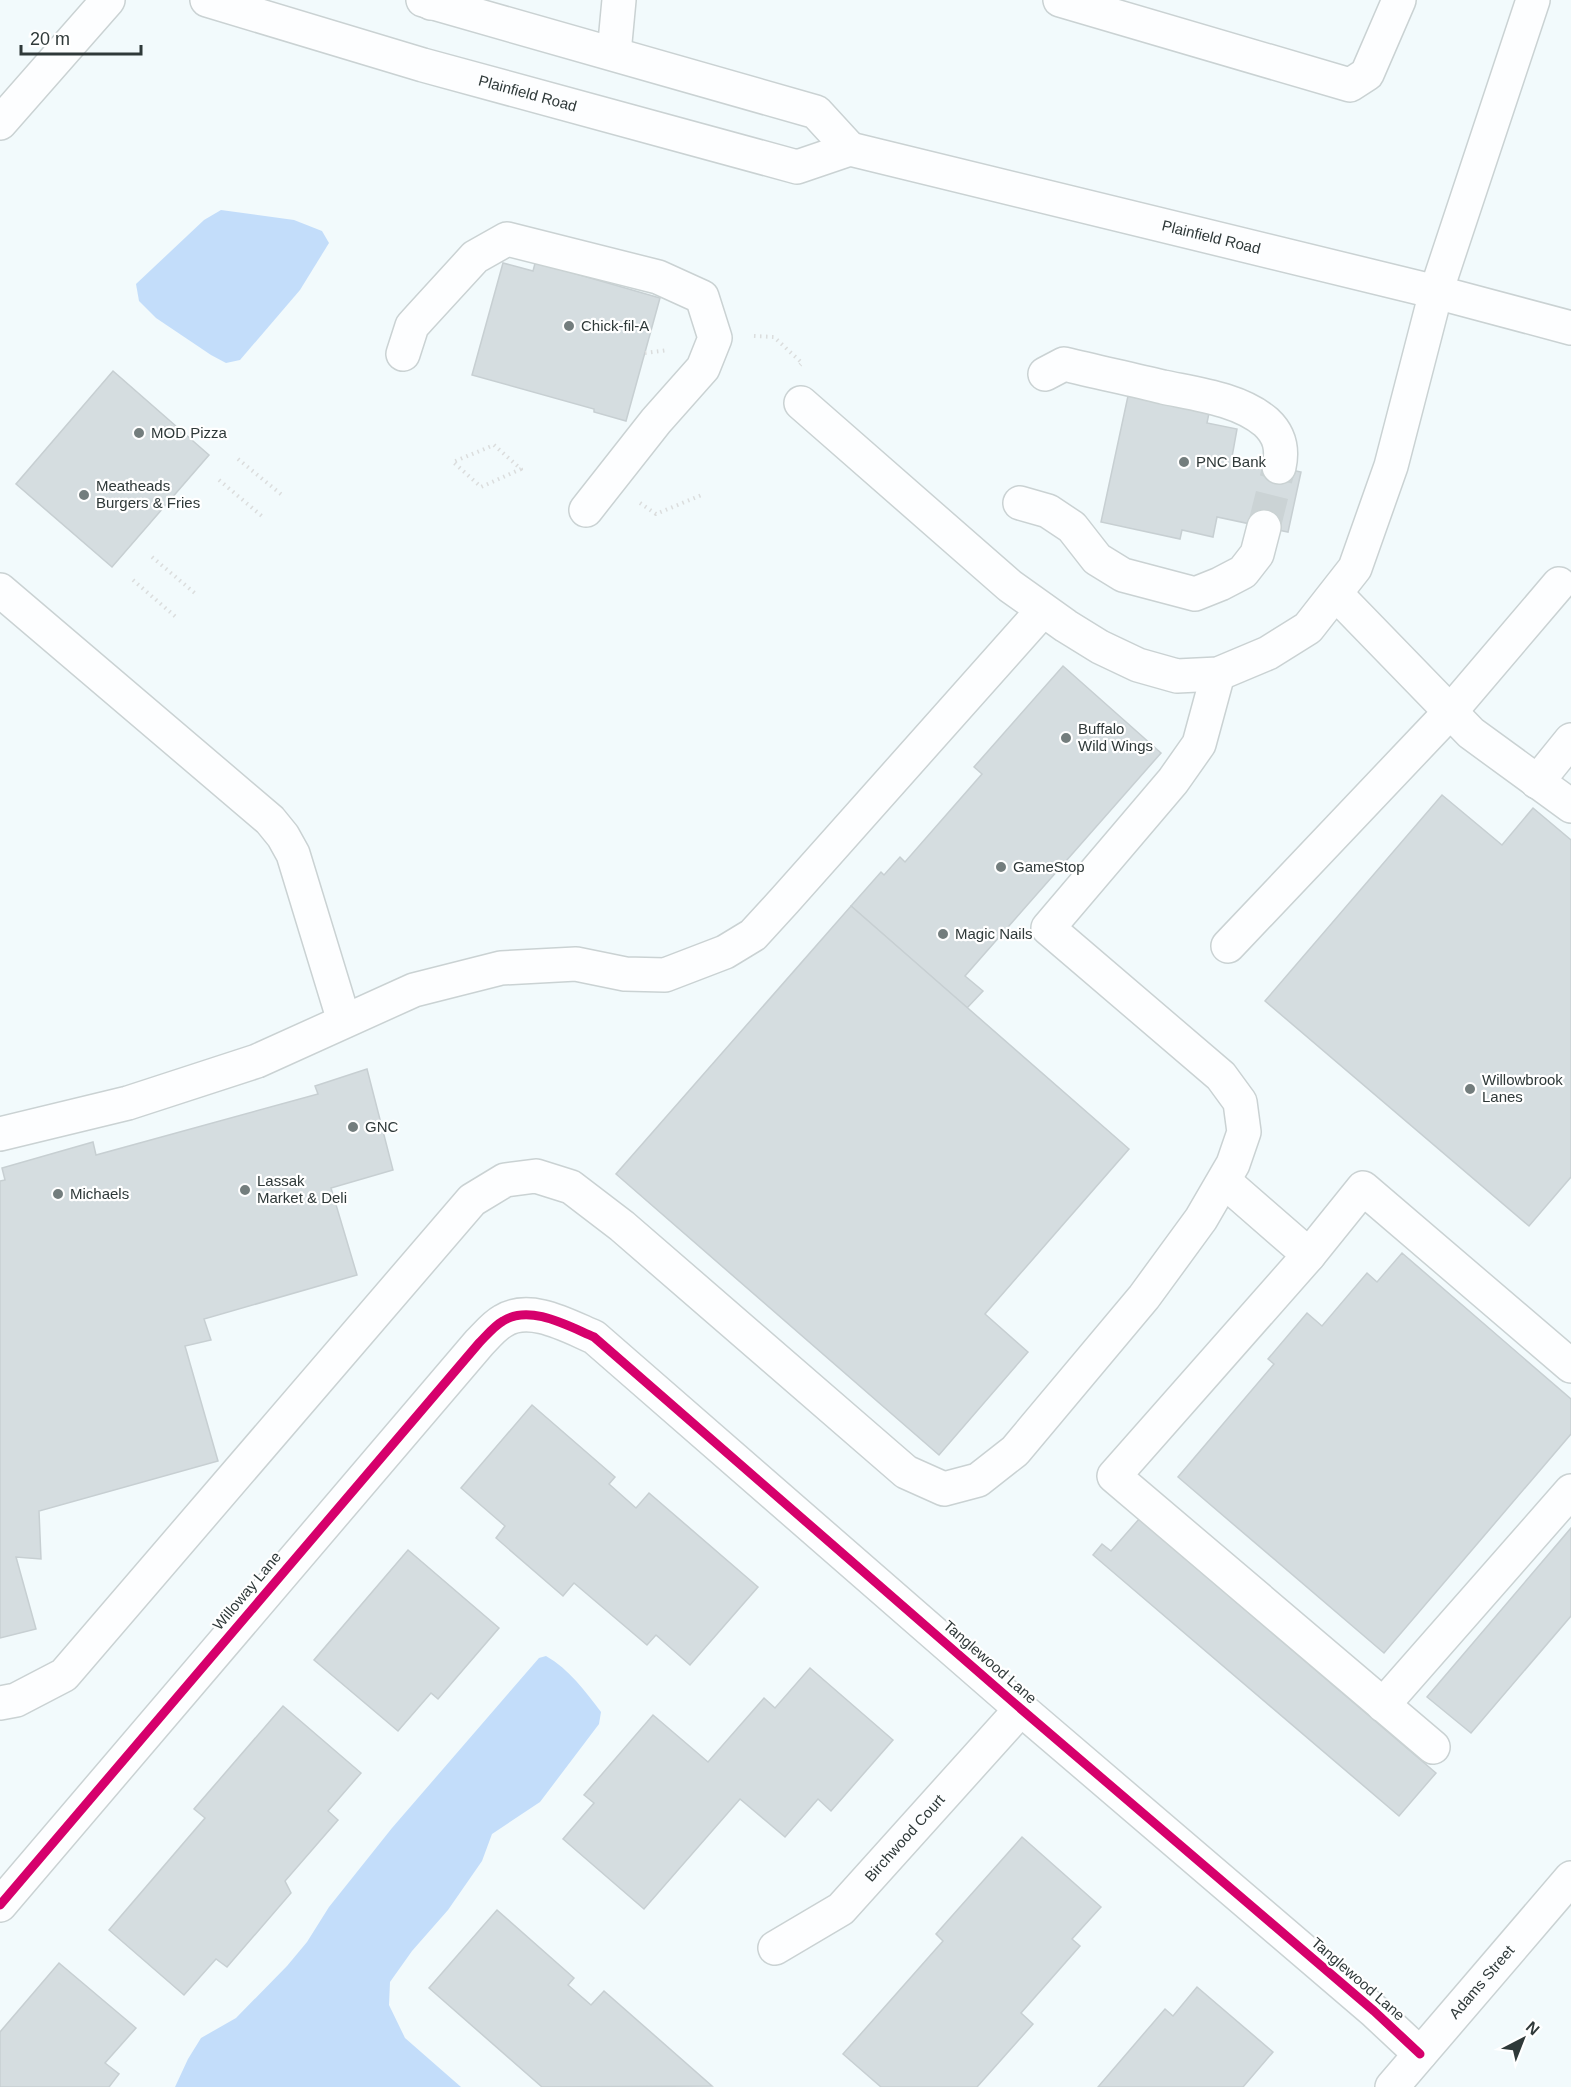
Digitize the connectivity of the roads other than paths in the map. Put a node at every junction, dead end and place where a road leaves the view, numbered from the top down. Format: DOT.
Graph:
graph roads {
  1 [pos="108,0"];
  2 [pos="207,0"];
  3 [pos="619,0"];
  4 [pos="1060,0"];
  5 [pos="1399,0"];
  6 [pos="1533,0"];
  7 [pos="438,2"];
  8 [pos="614,53"];
  9 [pos="0,123"];
  10 [pos="850,149"];
  11 [pos="1436,292"];
  12 [pos="1571,328"];
  13 [pos="402,354"];
  14 [pos="1045,374"];
  15 [pos="801,404"];
  16 [pos="1279,467"];
  17 [pos="1020,503"];
  18 [pos="586,510"];
  19 [pos="1264,527"];
  20 [pos="1559,584"];
  21 [pos="0,590"];
  22 [pos="1336,594"];
  23 [pos="1043,610"];
  24 [pos="1218,674"];
  25 [pos="1449,712"];
  26 [pos="1571,740"];
  27 [pos="1537,782"];
  28 [pos="1571,806"];
  29 [pos="1228,946"];
  30 [pos="344,1022"];
  31 [pos="0,1134"];
  32 [pos="1224,1180"];
  33 [pos="1309,1254"];
  34 [pos="529,1314"];
  35 [pos="1571,1366"];
  36 [pos="1571,1491"];
  37 [pos="0,1703"];
  38 [pos="1383,1705"];
  39 [pos="1021,1709"];
  40 [pos="1433,1747"];
  41 [pos="1571,1878"];
  42 [pos="0,1905"];
  43 [pos="775,1948"];
  44 [pos="1420,2054"];
  45 [pos="1392,2087"];
  1 -- 9 [label="main road"];
  2 -- 10 [label="main road, Plainfield Road"];
  3 -- 8 [label="main road"];
  4 -- 5 [label="main road"];
  6 -- 11 [label="main road"];
  7 -- 8 [label="main road"];
  8 -- 10 [label="main road"];
  10 -- 11 [label="main road, Plainfield Road"];
  11 -- 12 [label="main road, Plainfield Road"];
  11 -- 22 [label="main road"];
  13 -- 18 [label="main road"];
  14 -- 16 [label="main road"];
  15 -- 23 [label="main road"];
  17 -- 19 [label="main road"];
  20 -- 25 [label="main road"];
  21 -- 30 [label="main road"];
  22 -- 24 [label="main road"];
  22 -- 25 [label="main road"];
  23 -- 24 [label="main road"];
  23 -- 30 [label="main road"];
  24 -- 32 [label="main road"];
  25 -- 27 [label="main road"];
  25 -- 29 [label="main road"];
  26 -- 27 [label="main road"];
  27 -- 28 [label="main road"];
  30 -- 31 [label="main road"];
  32 -- 33 [label="main road"];
  32 -- 37 [label="main road"];
  33 -- 35 [label="main road"];
  33 -- 38 [label="main road"];
  34 -- 39 [label="main road, Tanglewood Lane"];
  34 -- 42 [label="main road, Willoway Lane"];
  36 -- 38 [label="main road"];
  38 -- 40 [label="main road"];
  39 -- 43 [label="main road, Birchwood Court"];
  39 -- 44 [label="main road, Tanglewood Lane"];
  41 -- 44 [label="main road, Adams Street"];
  44 -- 45 [label="main road, Adams Street"];
}
